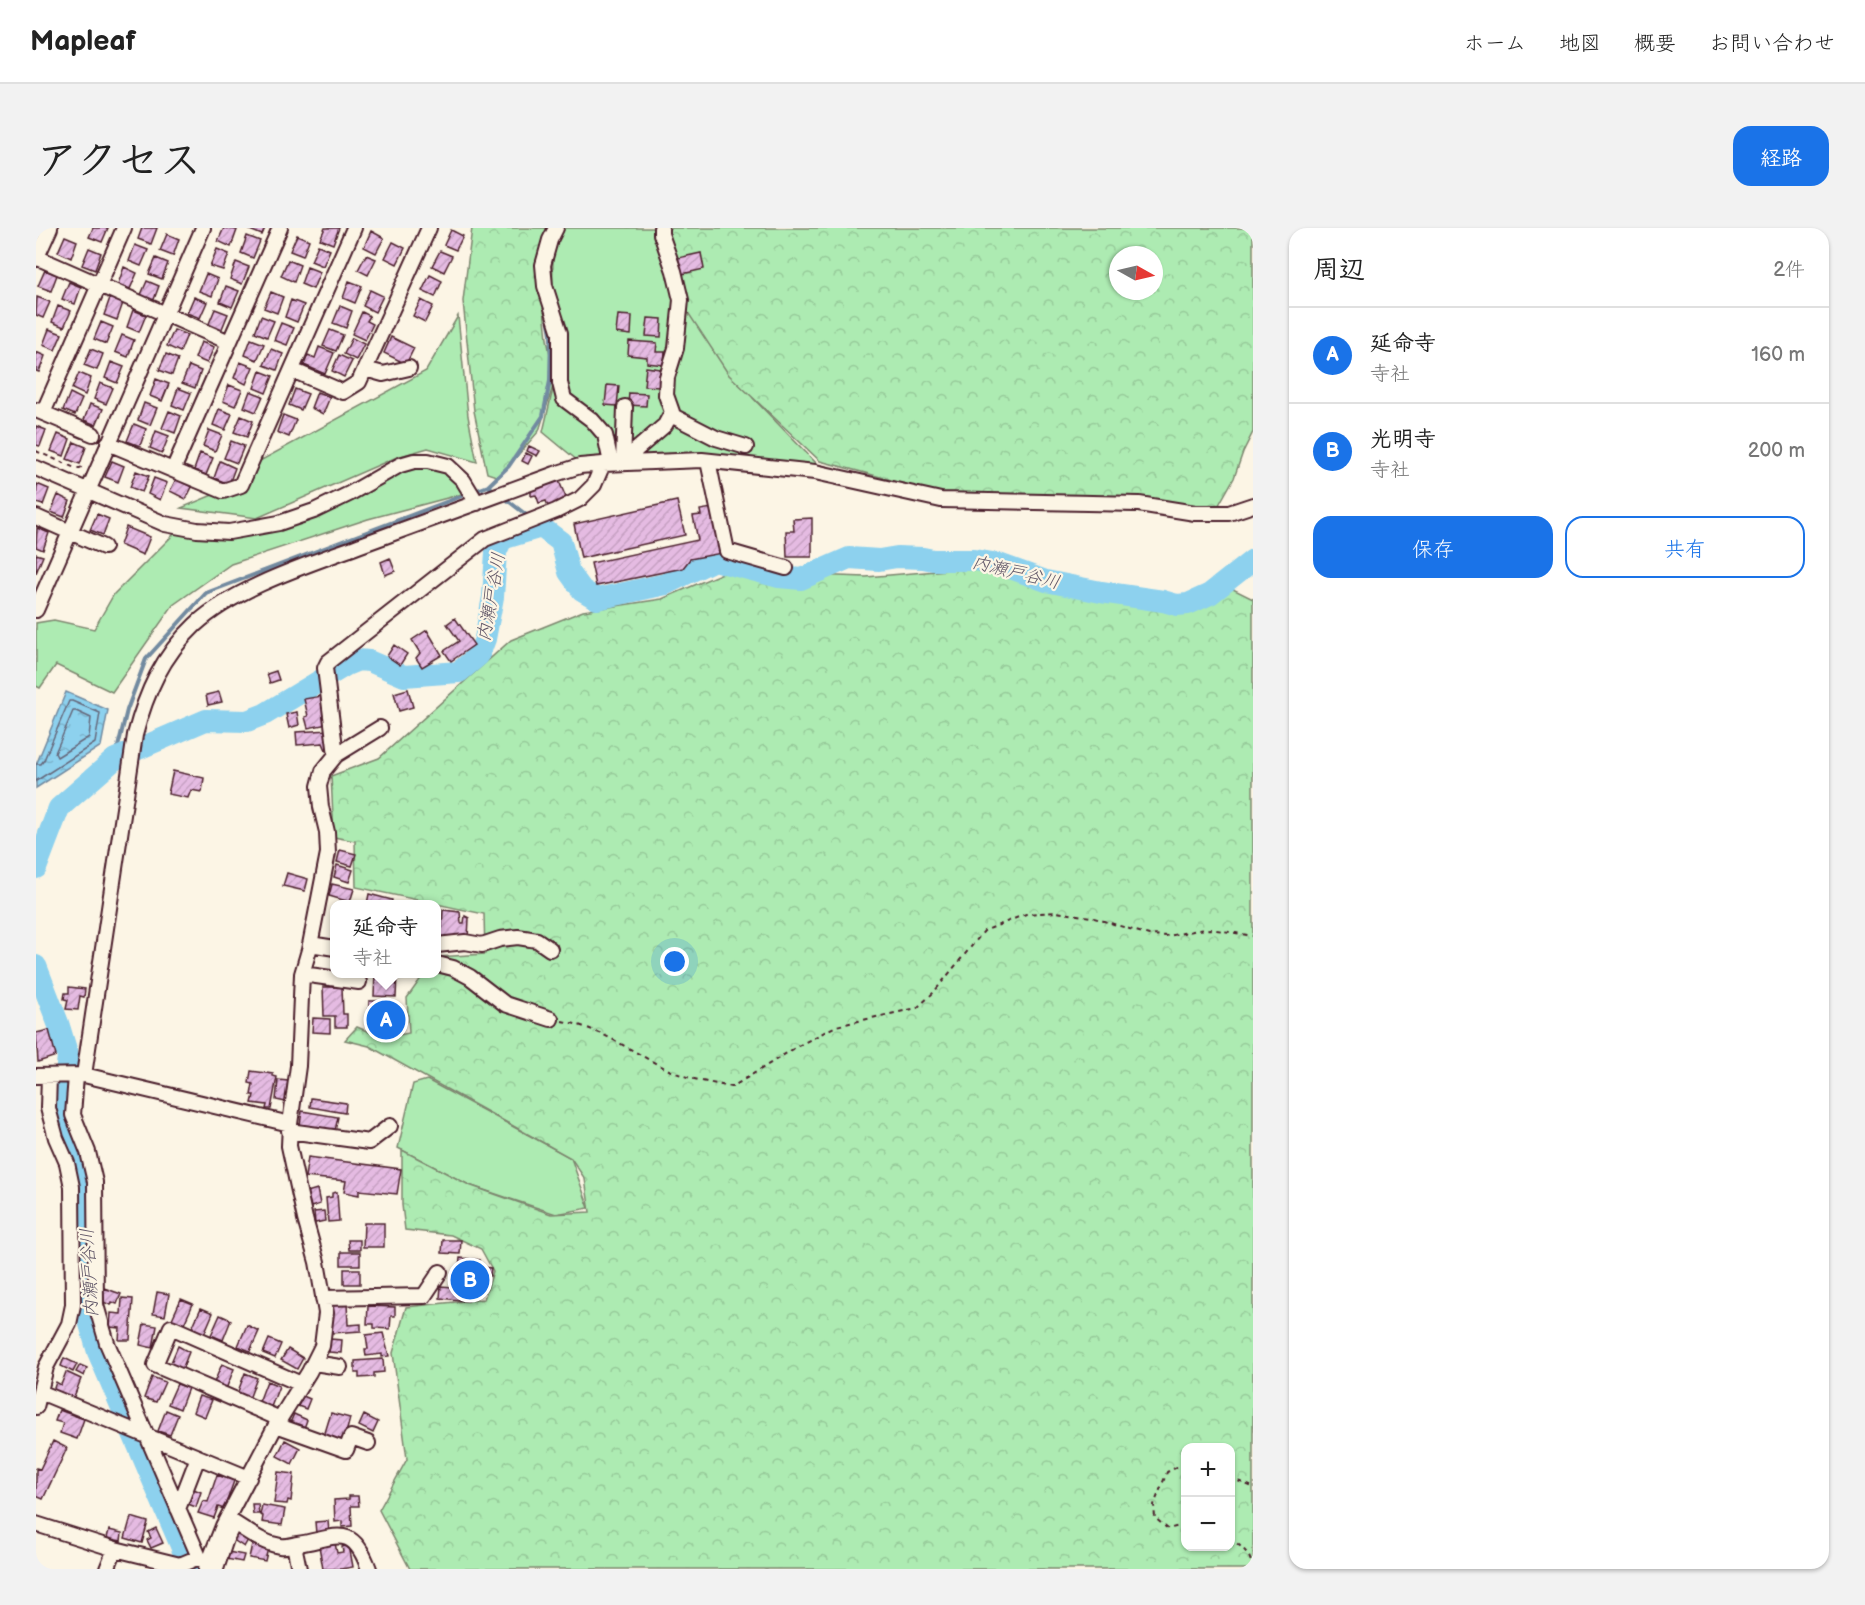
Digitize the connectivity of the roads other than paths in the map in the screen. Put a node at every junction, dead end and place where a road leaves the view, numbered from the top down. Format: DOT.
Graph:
graph roads {
  1 [pos="50,228"];
  2 [pos="124,228"];
  3 [pos="203,228"];
  4 [pos="280,228"];
  5 [pos="354,228"];
  6 [pos="429,228"];
  7 [pos="556,228"];
  8 [pos="661,228"];
  9 [pos="36,258"];
  10 [pos="99,284"];
  11 [pos="165,314"];
  12 [pos="229,342"];
  13 [pos="409,368"];
  14 [pos="365,369"];
  15 [pos="292,370"];
  16 [pos="625,407"];
  17 [pos="39,411"];
  18 [pos="671,415"];
  19 [pos="93,434"];
  20 [pos="108,443"];
  21 [pos="746,447"];
  22 [pos="708,461"];
  23 [pos="617,463"];
  24 [pos="36,468"];
  25 [pos="173,470"];
  26 [pos="87,490"];
  27 [pos="477,497"];
  28 [pos="1253,505"];
  29 [pos="36,517"];
  30 [pos="69,532"];
  31 [pos="104,547"];
  32 [pos="786,568"];
  33 [pos="36,610"];
  34 [pos="380,728"];
  35 [pos="336,755"];
  36 [pos="330,940"];
  37 [pos="311,941"];
  38 [pos="441,945"];
  39 [pos="330,947"];
  40 [pos="550,949"];
  41 [pos="441,965"];
  42 [pos="302,974"];
  43 [pos="330,978"];
  44 [pos="330,978"];
  45 [pos="359,982"];
  46 [pos="551,1019"];
  47 [pos="48,1076"];
  48 [pos="80,1076"];
  49 [pos="390,1126"];
  50 [pos="290,1127"];
  51 [pos="440,1272"];
  52 [pos="323,1298"];
  53 [pos="314,1363"];
  54 [pos="340,1367"];
  55 [pos="301,1384"];
  56 [pos="40,1392"];
  57 [pos="36,1407"];
  58 [pos="278,1422"];
  59 [pos="146,1436"];
  60 [pos="368,1443"];
  61 [pos="198,1457"];
  62 [pos="246,1483"];
  63 [pos="178,1509"];
  64 [pos="234,1523"];
  65 [pos="36,1524"];
  66 [pos="294,1545"];
  67 [pos="115,1549"];
  68 [pos="207,1565"];
  69 [pos="373,1566"];
  70 [pos="107,1569"];
  71 [pos="298,1569"];
  1 -- 9 [label="street"];
  2 -- 10 [label="street"];
  3 -- 11 [label="street"];
  4 -- 12 [label="street"];
  5 -- 15 [label="street"];
  6 -- 14 [label="street"];
  7 -- 23 [label="street"];
  8 -- 18 [label="street"];
  9 -- 10 [label="street"];
  10 -- 11 [label="street"];
  10 -- 17 [label="street"];
  11 -- 12 [label="street"];
  11 -- 20 [label="street"];
  12 -- 25 [label="street"];
  13 -- 14 [label="street"];
  14 -- 15 [label="street"];
  15 -- 25 [label="street"];
  16 -- 23 [label="street"];
  17 -- 19 [label="street"];
  18 -- 21 [label="street"];
  18 -- 23 [label="street"];
  20 -- 25 [label="street"];
  20 -- 26 [label="street"];
  22 -- 23 [label="street"];
  22 -- 28 [label="street"];
  22 -- 32 [label="street"];
  23 -- 27 [label="street"];
  23 -- 35 [label="street"];
  24 -- 26 [label="street"];
  26 -- 27 [label="street"];
  26 -- 30 [label="street"];
  27 -- 48 [label="street"];
  29 -- 30 [label="street"];
  30 -- 31 [label="street"];
  30 -- 33 [label="street"];
  34 -- 35 [label="street"];
  35 -- 37 [label="street"];
  36 -- 37 [label="street"];
  37 -- 39 [label="street"];
  37 -- 42 [label="street"];
  38 -- 40 [label="street"];
  41 -- 46 [label="street"];
  42 -- 43 [label="street"];
  42 -- 50 [label="street"];
  44 -- 45 [label="street"];
  47 -- 48 [label="street"];
  47 -- 56 [label="street"];
  48 -- 50 [label="street"];
  48 -- 59 [label="street"];
  49 -- 50 [label="street"];
  50 -- 52 [label="street"];
  51 -- 52 [label="street"];
  52 -- 53 [label="street"];
  53 -- 54 [label="street"];
  53 -- 55 [label="street"];
  55 -- 58 [label="street"];
  55 -- 58 [label="street"];
  56 -- 57 [label="street"];
  56 -- 59 [label="street"];
  58 -- 60 [label="street"];
  58 -- 62 [label="street"];
  59 -- 61 [label="street"];
  59 -- 63 [label="street"];
  61 -- 62 [label="street"];
  61 -- 63 [label="street"];
  62 -- 64 [label="street"];
  62 -- 68 [label="street"];
  63 -- 68 [label="street"];
  64 -- 66 [label="street"];
  64 -- 68 [label="street"];
  65 -- 67 [label="street"];
  66 -- 69 [label="street"];
  66 -- 71 [label="street"];
  67 -- 68 [label="street"];
  67 -- 70 [label="street"];
}
